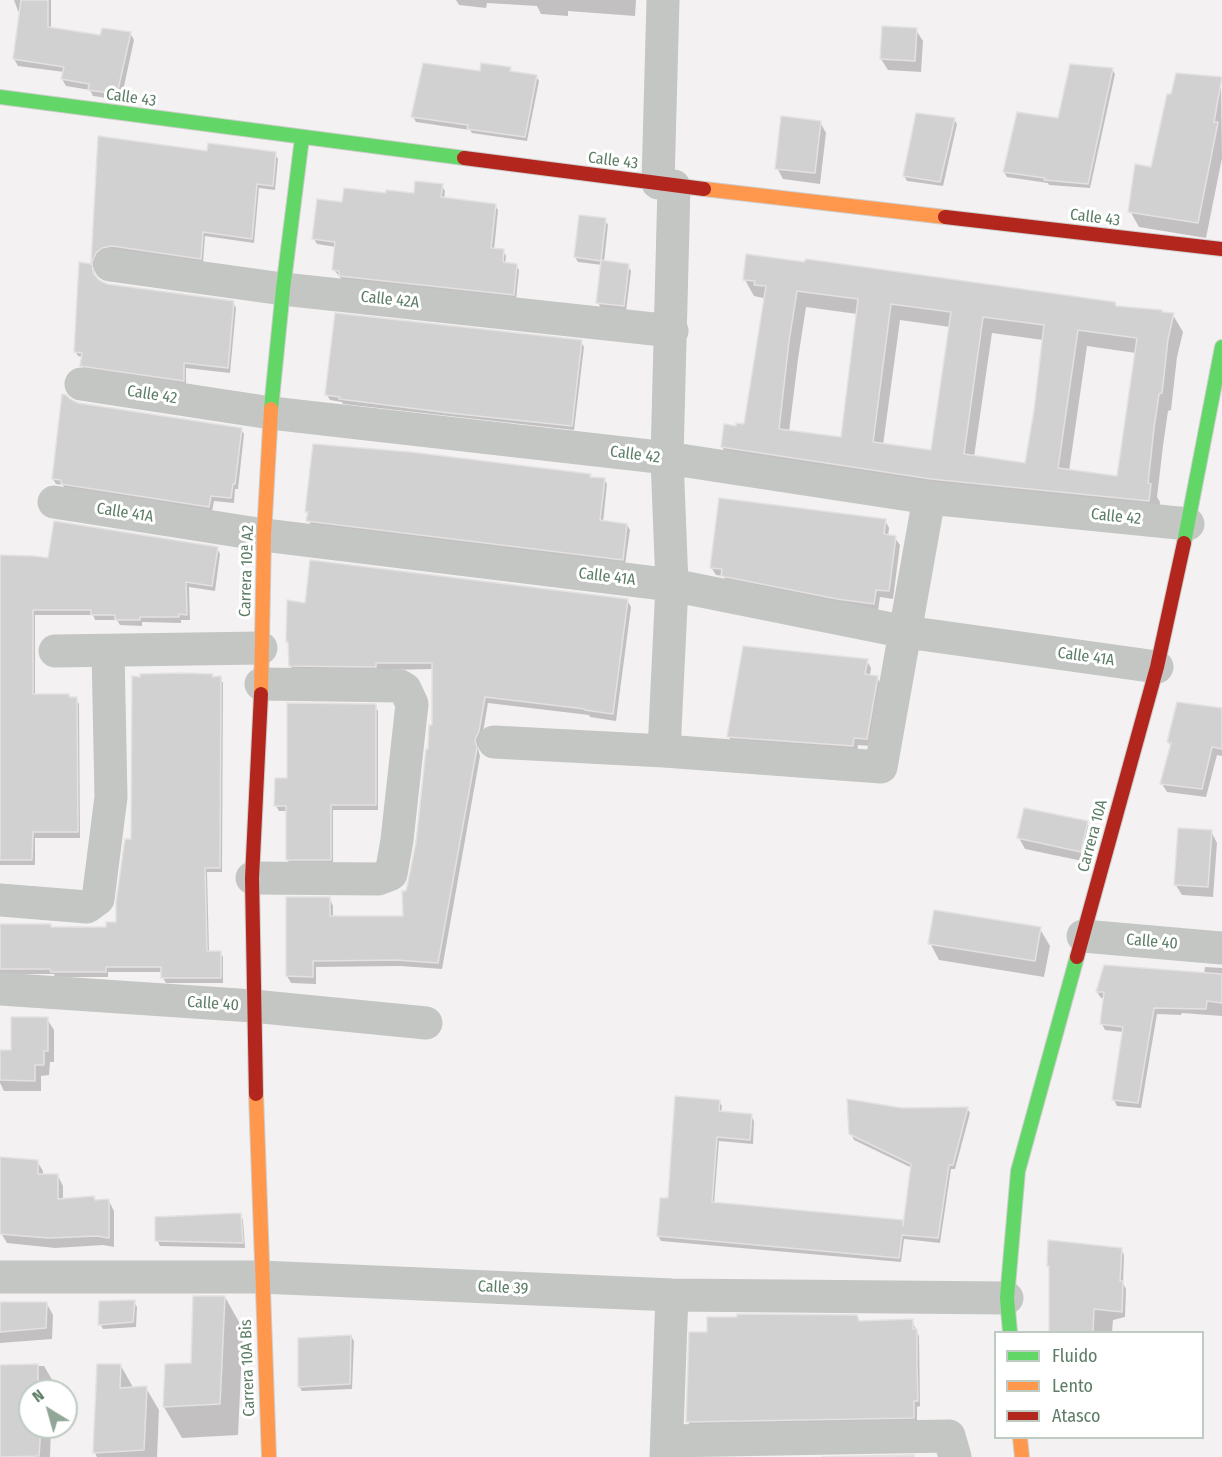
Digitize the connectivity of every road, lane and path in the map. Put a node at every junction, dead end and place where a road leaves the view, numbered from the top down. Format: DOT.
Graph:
graph roads {
  1 [pos="663,0"];
  2 [pos="0,97"];
  3 [pos="302,138"];
  4 [pos="666,184"];
  5 [pos="1222,249"];
  6 [pos="110,265"];
  7 [pos="283,289"];
  8 [pos="672,331"];
  9 [pos="1222,348"];
  10 [pos="81,384"];
  11 [pos="272,412"];
  12 [pos="1213,431"];
  13 [pos="667,458"];
  14 [pos="929,498"];
  15 [pos="54,502"];
  16 [pos="1188,524"];
  17 [pos="264,535"];
  18 [pos="672,585"];
  19 [pos="906,632"];
  20 [pos="261,648"];
  21 [pos="55,651"];
  22 [pos="108,651"];
  23 [pos="1157,667"];
  24 [pos="261,684"];
  25 [pos="494,742"];
  26 [pos="664,751"];
  27 [pos="252,878"];
  28 [pos="0,900"];
  29 [pos="1083,936"];
  30 [pos="1222,948"];
  31 [pos="0,989"];
  32 [pos="253,1006"];
  33 [pos="426,1023"];
  34 [pos="0,1276"];
  35 [pos="261,1277"];
  36 [pos="672,1296"];
  37 [pos="1007,1298"];
  38 [pos="1010,1331"];
  39 [pos="1020,1439"];
  40 [pos="667,1449"];
  41 [pos="269,1457"];
  42 [pos="955,1457"];
  43 [pos="1022,1457"];
  1 -- 4 [label="street"];
  2 -- 3 [label="street, Calle 43"];
  3 -- 4 [label="street, Calle 43"];
  3 -- 7 [label="street, Carrera 10ª A2"];
  4 -- 5 [label="street, Calle 43"];
  4 -- 8 [label="street"];
  6 -- 7 [label="street, Calle 42A"];
  7 -- 8 [label="street, Calle 42A"];
  7 -- 11 [label="street, Carrera 10ª A2"];
  8 -- 13 [label="street"];
  9 -- 12 [label="street, Carrera 10A"];
  10 -- 11 [label="street, Calle 42"];
  11 -- 13 [label="street, Calle 42"];
  11 -- 17 [label="street, Carrera 10ª A2"];
  12 -- 16 [label="street, Carrera 10A"];
  13 -- 14 [label="street, Calle 42"];
  13 -- 18 [label="street"];
  14 -- 16 [label="street, Calle 42"];
  14 -- 19 [label="street"];
  15 -- 17 [label="street, Calle 41A"];
  16 -- 23 [label="street, Carrera 10A"];
  17 -- 18 [label="street, Calle 41A"];
  17 -- 20 [label="street, Carrera 10ª A2"];
  18 -- 19 [label="street, Calle 41A"];
  18 -- 26 [label="street"];
  19 -- 23 [label="street, Calle 41A"];
  19 -- 26 [label="street"];
  20 -- 22 [label="street"];
  20 -- 24 [label="street, Carrera 10ª A2"];
  21 -- 22 [label="street"];
  22 -- 28 [label="street"];
  23 -- 29 [label="street, Carrera 10A"];
  24 -- 27 [label="street, Carrera 10ª A2"];
  24 -- 27 [label="street"];
  25 -- 26 [label="street"];
  27 -- 32 [label="street, Carrera 10ª A2"];
  29 -- 30 [label="street, Calle 40"];
  29 -- 37 [label="street, Carrera 10A"];
  31 -- 32 [label="street, Calle 40"];
  32 -- 33 [label="street, Calle 40"];
  32 -- 35 [label="street, Carrera 10A Bis"];
  34 -- 35 [label="street, Calle 39"];
  35 -- 36 [label="street, Calle 39"];
  35 -- 41 [label="street, Carrera 10A Bis"];
  36 -- 37 [label="street, Calle 39"];
  36 -- 40 [label="street"];
  37 -- 38 [label="street, Carrera 10A"];
  39 -- 43 [label="street"];
  40 -- 42 [label="street"];
}
